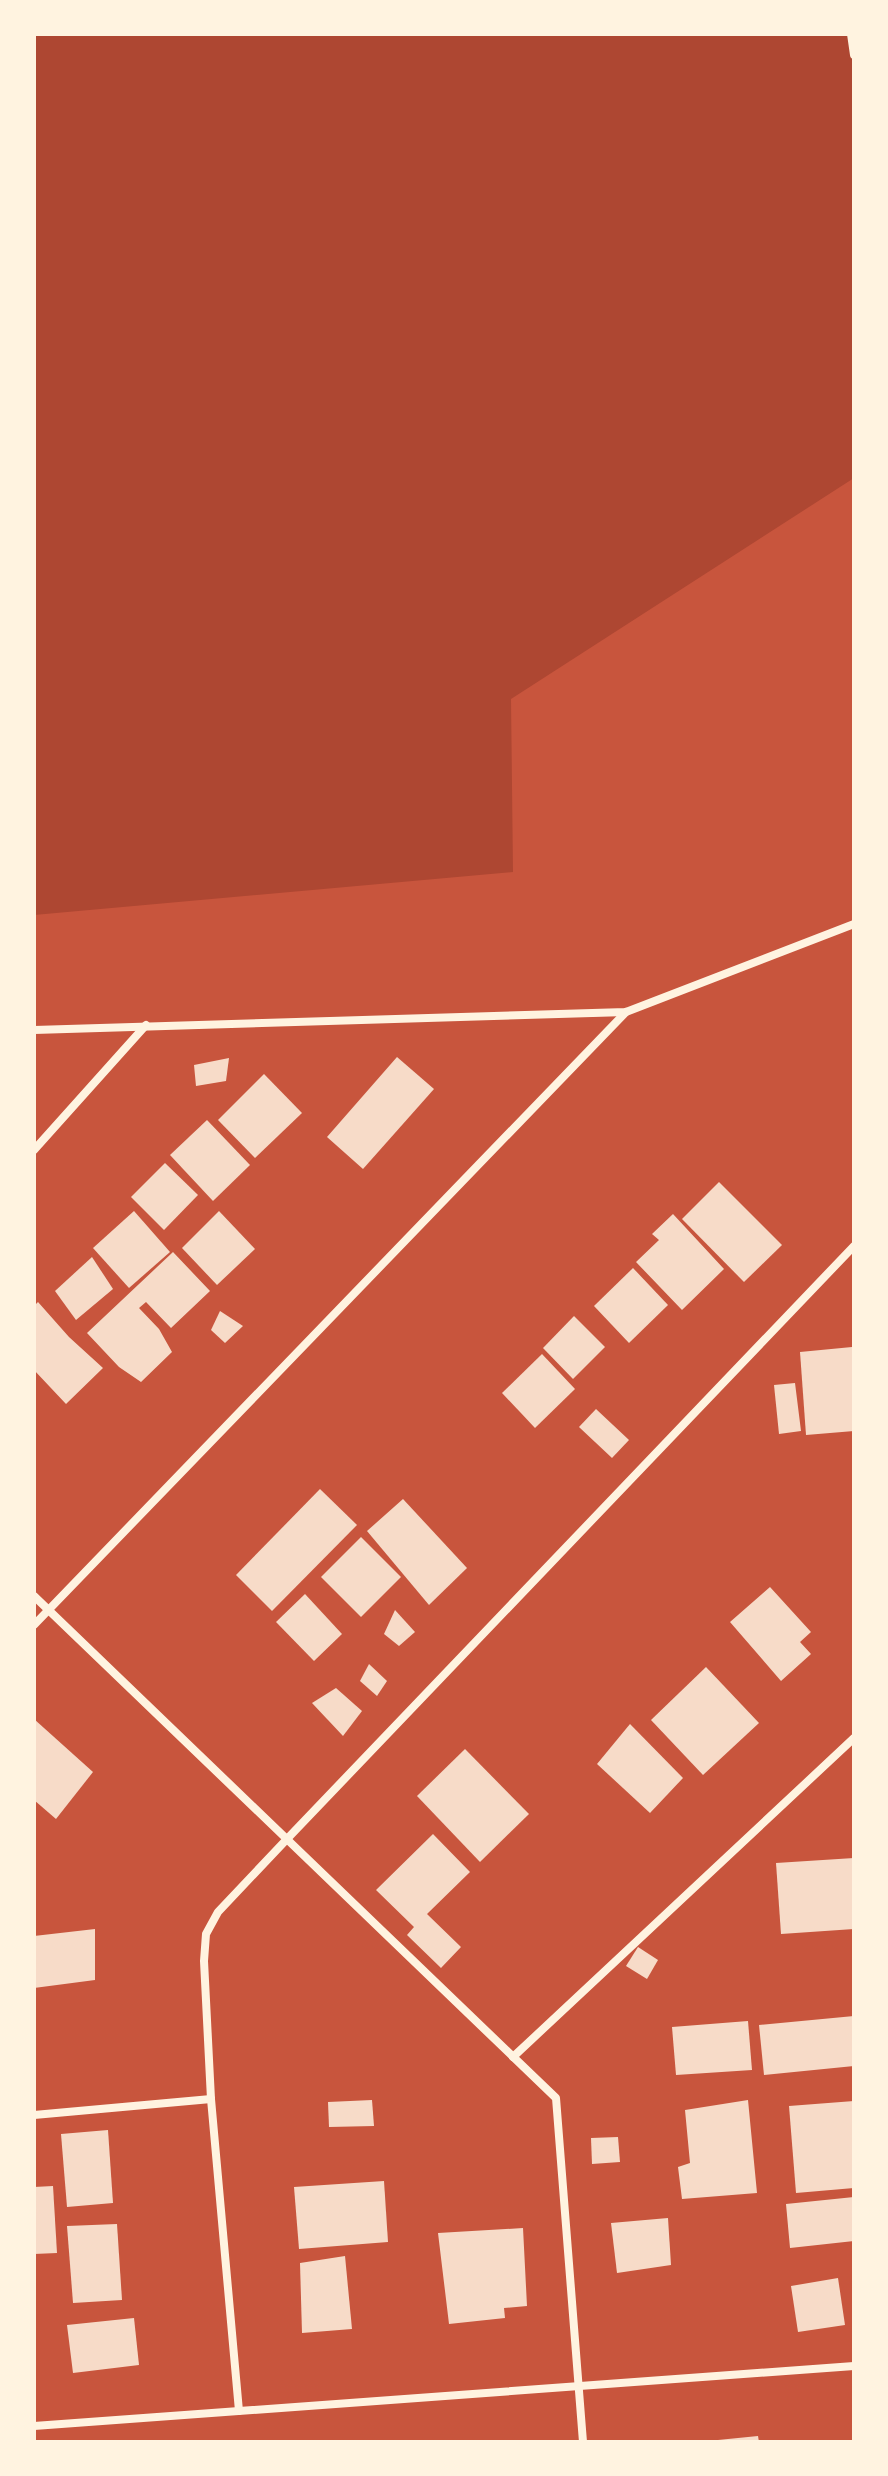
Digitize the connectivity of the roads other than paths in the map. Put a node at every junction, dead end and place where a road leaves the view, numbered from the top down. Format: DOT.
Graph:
graph roads {
  1 [pos="851,34"];
  2 [pos="854,55"];
  3 [pos="854,924"];
  4 [pos="626,1012"];
  5 [pos="146,1025"];
  6 [pos="34,1030"];
  7 [pos="34,1150"];
  8 [pos="854,1246"];
  9 [pos="34,1596"];
  10 [pos="48,1609"];
  11 [pos="34,1625"];
  12 [pos="854,1738"];
  13 [pos="287,1839"];
  14 [pos="513,2057"];
  15 [pos="211,2099"];
  16 [pos="34,2115"];
  17 [pos="854,2366"];
  18 [pos="579,2386"];
  19 [pos="239,2411"];
  20 [pos="34,2426"];
  21 [pos="583,2442"];
  1 -- 2 [label="street"];
  3 -- 4 [label="street"];
  4 -- 5 [label="street"];
  4 -- 10 [label="street"];
  5 -- 6 [label="street"];
  5 -- 7 [label="street"];
  8 -- 13 [label="street"];
  9 -- 10 [label="street"];
  10 -- 11 [label="street"];
  10 -- 13 [label="street"];
  12 -- 14 [label="street"];
  13 -- 14 [label="street"];
  13 -- 15 [label="street"];
  14 -- 18 [label="street"];
  15 -- 16 [label="street"];
  15 -- 19 [label="street"];
  17 -- 18 [label="street"];
  18 -- 19 [label="street"];
  18 -- 21 [label="street"];
  19 -- 20 [label="street"];
}
